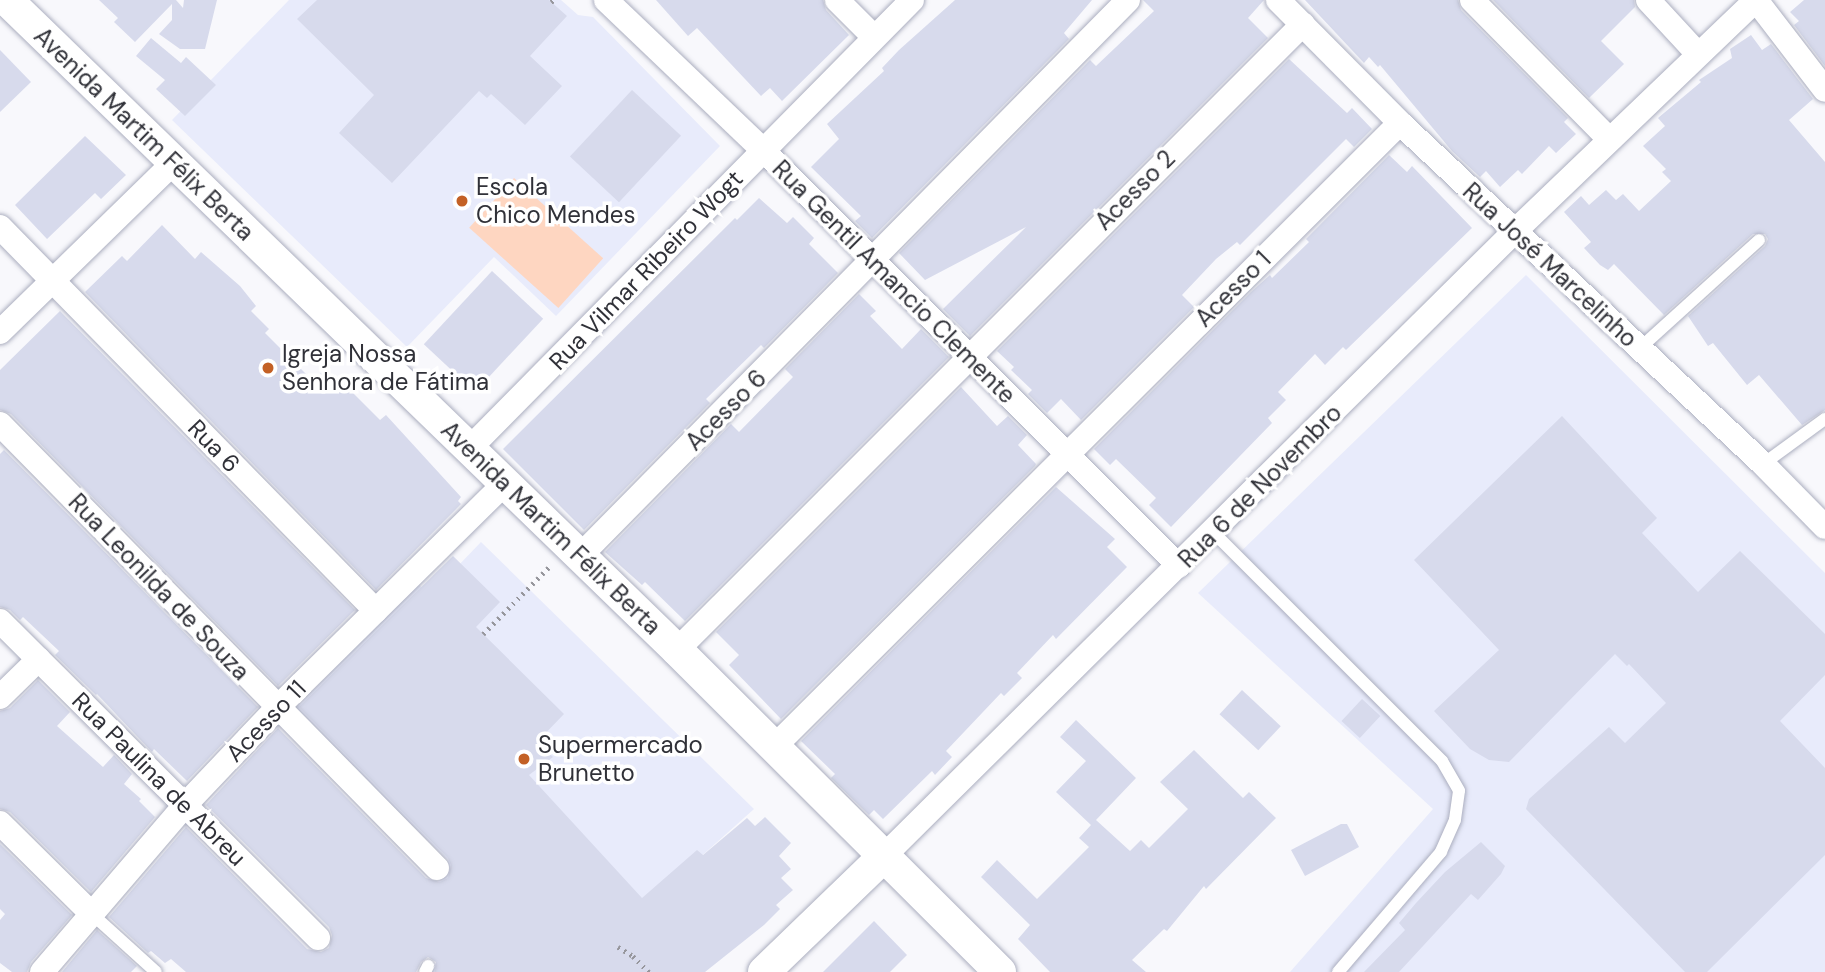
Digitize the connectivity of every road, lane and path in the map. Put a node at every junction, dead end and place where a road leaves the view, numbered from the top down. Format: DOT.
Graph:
graph roads {
  1 [pos="7,0"];
  2 [pos="606,0"];
  3 [pos="837,0"];
  4 [pos="912,0"];
  5 [pos="1128,0"];
  6 [pos="1278,0"];
  7 [pos="1472,0"];
  8 [pos="1648,0"];
  9 [pos="1756,0"];
  10 [pos="1303,24"];
  11 [pos="874,37"];
  12 [pos="1698,54"];
  13 [pos="1825,90"];
  14 [pos="1401,123"];
  15 [pos="1609,139"];
  16 [pos="763,150"];
  17 [pos="173,163"];
  18 [pos="0,227"];
  19 [pos="1514,232"];
  20 [pos="1759,240"];
  21 [pos="872,263"];
  22 [pos="53,280"];
  23 [pos="0,332"];
  24 [pos="1639,349"];
  25 [pos="968,356"];
  26 [pos="1825,419"];
  27 [pos="0,424"];
  28 [pos="468,450"];
  29 [pos="1066,455"];
  30 [pos="1763,464"];
  31 [pos="504,484"];
  32 [pos="1825,527"];
  33 [pos="1213,532"];
  34 [pos="574,552"];
  35 [pos="1179,566"];
  36 [pos="376,611"];
  37 [pos="0,621"];
  38 [pos="483,634"];
  39 [pos="677,650"];
  40 [pos="39,659"];
  41 [pos="0,697"];
  42 [pos="277,708"];
  43 [pos="775,746"];
  44 [pos="186,804"];
  45 [pos="0,823"];
  46 [pos="884,856"];
  47 [pos="437,868"];
  48 [pos="92,914"];
  49 [pos="318,938"];
  50 [pos="618,947"];
  51 [pos="54,968"];
  52 [pos="156,972"];
  53 [pos="649,972"];
  54 [pos="764,972"];
  55 [pos="1000,972"];
  56 [pos="1338,972"];
  1 -- 17 [label="street, Avenida Martim Félix Berta"];
  2 -- 16 [label="street, Rua Gentil Amancio Clemente"];
  3 -- 11 [label="street"];
  4 -- 11 [label="street, Rua Vilmar Ribeiro Wogt"];
  5 -- 21 [label="street, Acesso 6"];
  6 -- 10 [label="street, Rua José Marcelinho"];
  7 -- 15 [label="street"];
  8 -- 12 [label="street"];
  9 -- 12 [label="street, Rua 6 de Novembro"];
  9 -- 13 [label="street"];
  10 -- 14 [label="street, Rua José Marcelinho"];
  10 -- 25 [label="street, Acesso 2"];
  11 -- 16 [label="street, Rua Vilmar Ribeiro Wogt"];
  12 -- 15 [label="street, Rua 6 de Novembro"];
  14 -- 19 [label="street, Rua José Marcelinho"];
  14 -- 29 [label="street, Acesso 1"];
  15 -- 19 [label="street, Rua 6 de Novembro"];
  16 -- 21 [label="street, Rua Gentil Amancio Clemente"];
  16 -- 28 [label="street, Rua Vilmar Ribeiro Wogt"];
  17 -- 22 [label="street"];
  17 -- 28 [label="street, Avenida Martim Félix Berta"];
  18 -- 22 [label="street, Rua 6"];
  19 -- 24 [label="street, Rua José Marcelinho"];
  19 -- 33 [label="street, Rua 6 de Novembro"];
  20 -- 24 [label="lane"];
  21 -- 25 [label="street, Rua Gentil Amancio Clemente"];
  21 -- 34 [label="street, Acesso 6"];
  22 -- 23 [label="street"];
  22 -- 36 [label="street, Rua 6"];
  24 -- 30 [label="street, Rua José Marcelinho"];
  25 -- 29 [label="street, Rua Gentil Amancio Clemente"];
  25 -- 39 [label="street, Acesso 2"];
  26 -- 30 [label="lane"];
  27 -- 42 [label="street, Rua Leonilda de Souza"];
  28 -- 31 [label="street, Avenida Martim Félix Berta"];
  29 -- 35 [label="street, Rua Gentil Amancio Clemente"];
  29 -- 43 [label="street, Acesso 1"];
  30 -- 32 [label="street, Rua José Marcelinho"];
  31 -- 34 [label="street, Avenida Martim Félix Berta"];
  31 -- 36 [label="street, Acesso 11"];
  33 -- 35 [label="street, Rua 6 de Novembro"];
  33 -- 56 [label="lane"];
  34 -- 38 [label="path"];
  34 -- 39 [label="street, Avenida Martim Félix Berta"];
  35 -- 46 [label="street, Rua 6 de Novembro"];
  36 -- 42 [label="street, Acesso 11"];
  37 -- 40 [label="street, Rua Paulina de Abreu"];
  39 -- 43 [label="street, Avenida Martim Félix Berta"];
  40 -- 41 [label="street"];
  40 -- 44 [label="street, Rua Paulina de Abreu"];
  42 -- 44 [label="street, Acesso 11"];
  42 -- 47 [label="street, Rua Leonilda de Souza"];
  43 -- 46 [label="street, Avenida Martim Félix Berta"];
  44 -- 48 [label="street, Acesso 11"];
  44 -- 49 [label="street, Rua Paulina de Abreu"];
  45 -- 48 [label="street"];
  46 -- 54 [label="street, Rua 6 de Novembro"];
  46 -- 55 [label="street, Avenida Martim Félix Berta"];
  48 -- 51 [label="street, Acesso 11"];
  48 -- 52 [label="lane"];
  50 -- 53 [label="path"];
}
